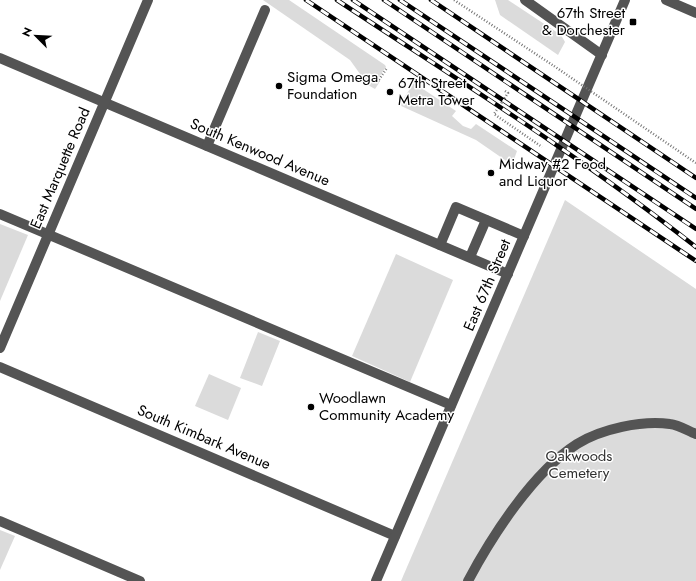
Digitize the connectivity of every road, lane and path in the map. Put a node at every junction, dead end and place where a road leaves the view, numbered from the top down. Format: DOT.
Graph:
graph roads {
  1 [pos="148,0"];
  2 [pos="454,0"];
  3 [pos="525,0"];
  4 [pos="625,0"];
  5 [pos="666,0"];
  6 [pos="265,10"];
  7 [pos="696,13"];
  8 [pos="602,55"];
  9 [pos="0,58"];
  10 [pos="387,68"];
  11 [pos="379,82"];
  12 [pos="505,91"];
  13 [pos="105,103"];
  14 [pos="207,146"];
  15 [pos="542,147"];
  16 [pos="696,163"];
  17 [pos="0,214"];
  18 [pos="486,220"];
  19 [pos="48,235"];
  20 [pos="524,236"];
  21 [pos="440,245"];
  22 [pos="470,257"];
  23 [pos="508,274"];
  24 [pos="0,348"];
  25 [pos="0,366"];
  26 [pos="451,405"];
  27 [pos="696,434"];
  28 [pos="0,521"];
  29 [pos="395,536"];
  30 [pos="140,581"];
  31 [pos="376,581"];
  32 [pos="468,581"];
  1 -- 13 [label="street, East Marquette Road"];
  2 -- 16 [label="path, bridge"];
  3 -- 8 [label="street"];
  4 -- 8 [label="street, East 67th Street"];
  5 -- 7 [label="street"];
  6 -- 14 [label="street"];
  8 -- 20 [label="street, East 67th Street"];
  9 -- 13 [label="street, South Kenwood Avenue"];
  10 -- 11 [label="path"];
  12 -- 15 [label="path"];
  13 -- 14 [label="street, South Kenwood Avenue"];
  13 -- 19 [label="street, East Marquette Road"];
  14 -- 21 [label="street, South Kenwood Avenue"];
  17 -- 19 [label="street"];
  18 -- 20 [label="street"];
  18 -- 21 [label="street"];
  18 -- 22 [label="street"];
  19 -- 24 [label="street, East Marquette Road"];
  19 -- 26 [label="street"];
  20 -- 23 [label="street, East 67th Street"];
  21 -- 22 [label="street, South Kenwood Avenue"];
  22 -- 23 [label="street, South Kenwood Avenue"];
  23 -- 26 [label="street, East 67th Street"];
  25 -- 29 [label="street, South Kimbark Avenue"];
  26 -- 29 [label="street, East 67th Street"];
  27 -- 32 [label="street"];
  28 -- 30 [label="street"];
  29 -- 31 [label="street, East 67th Street"];
}
